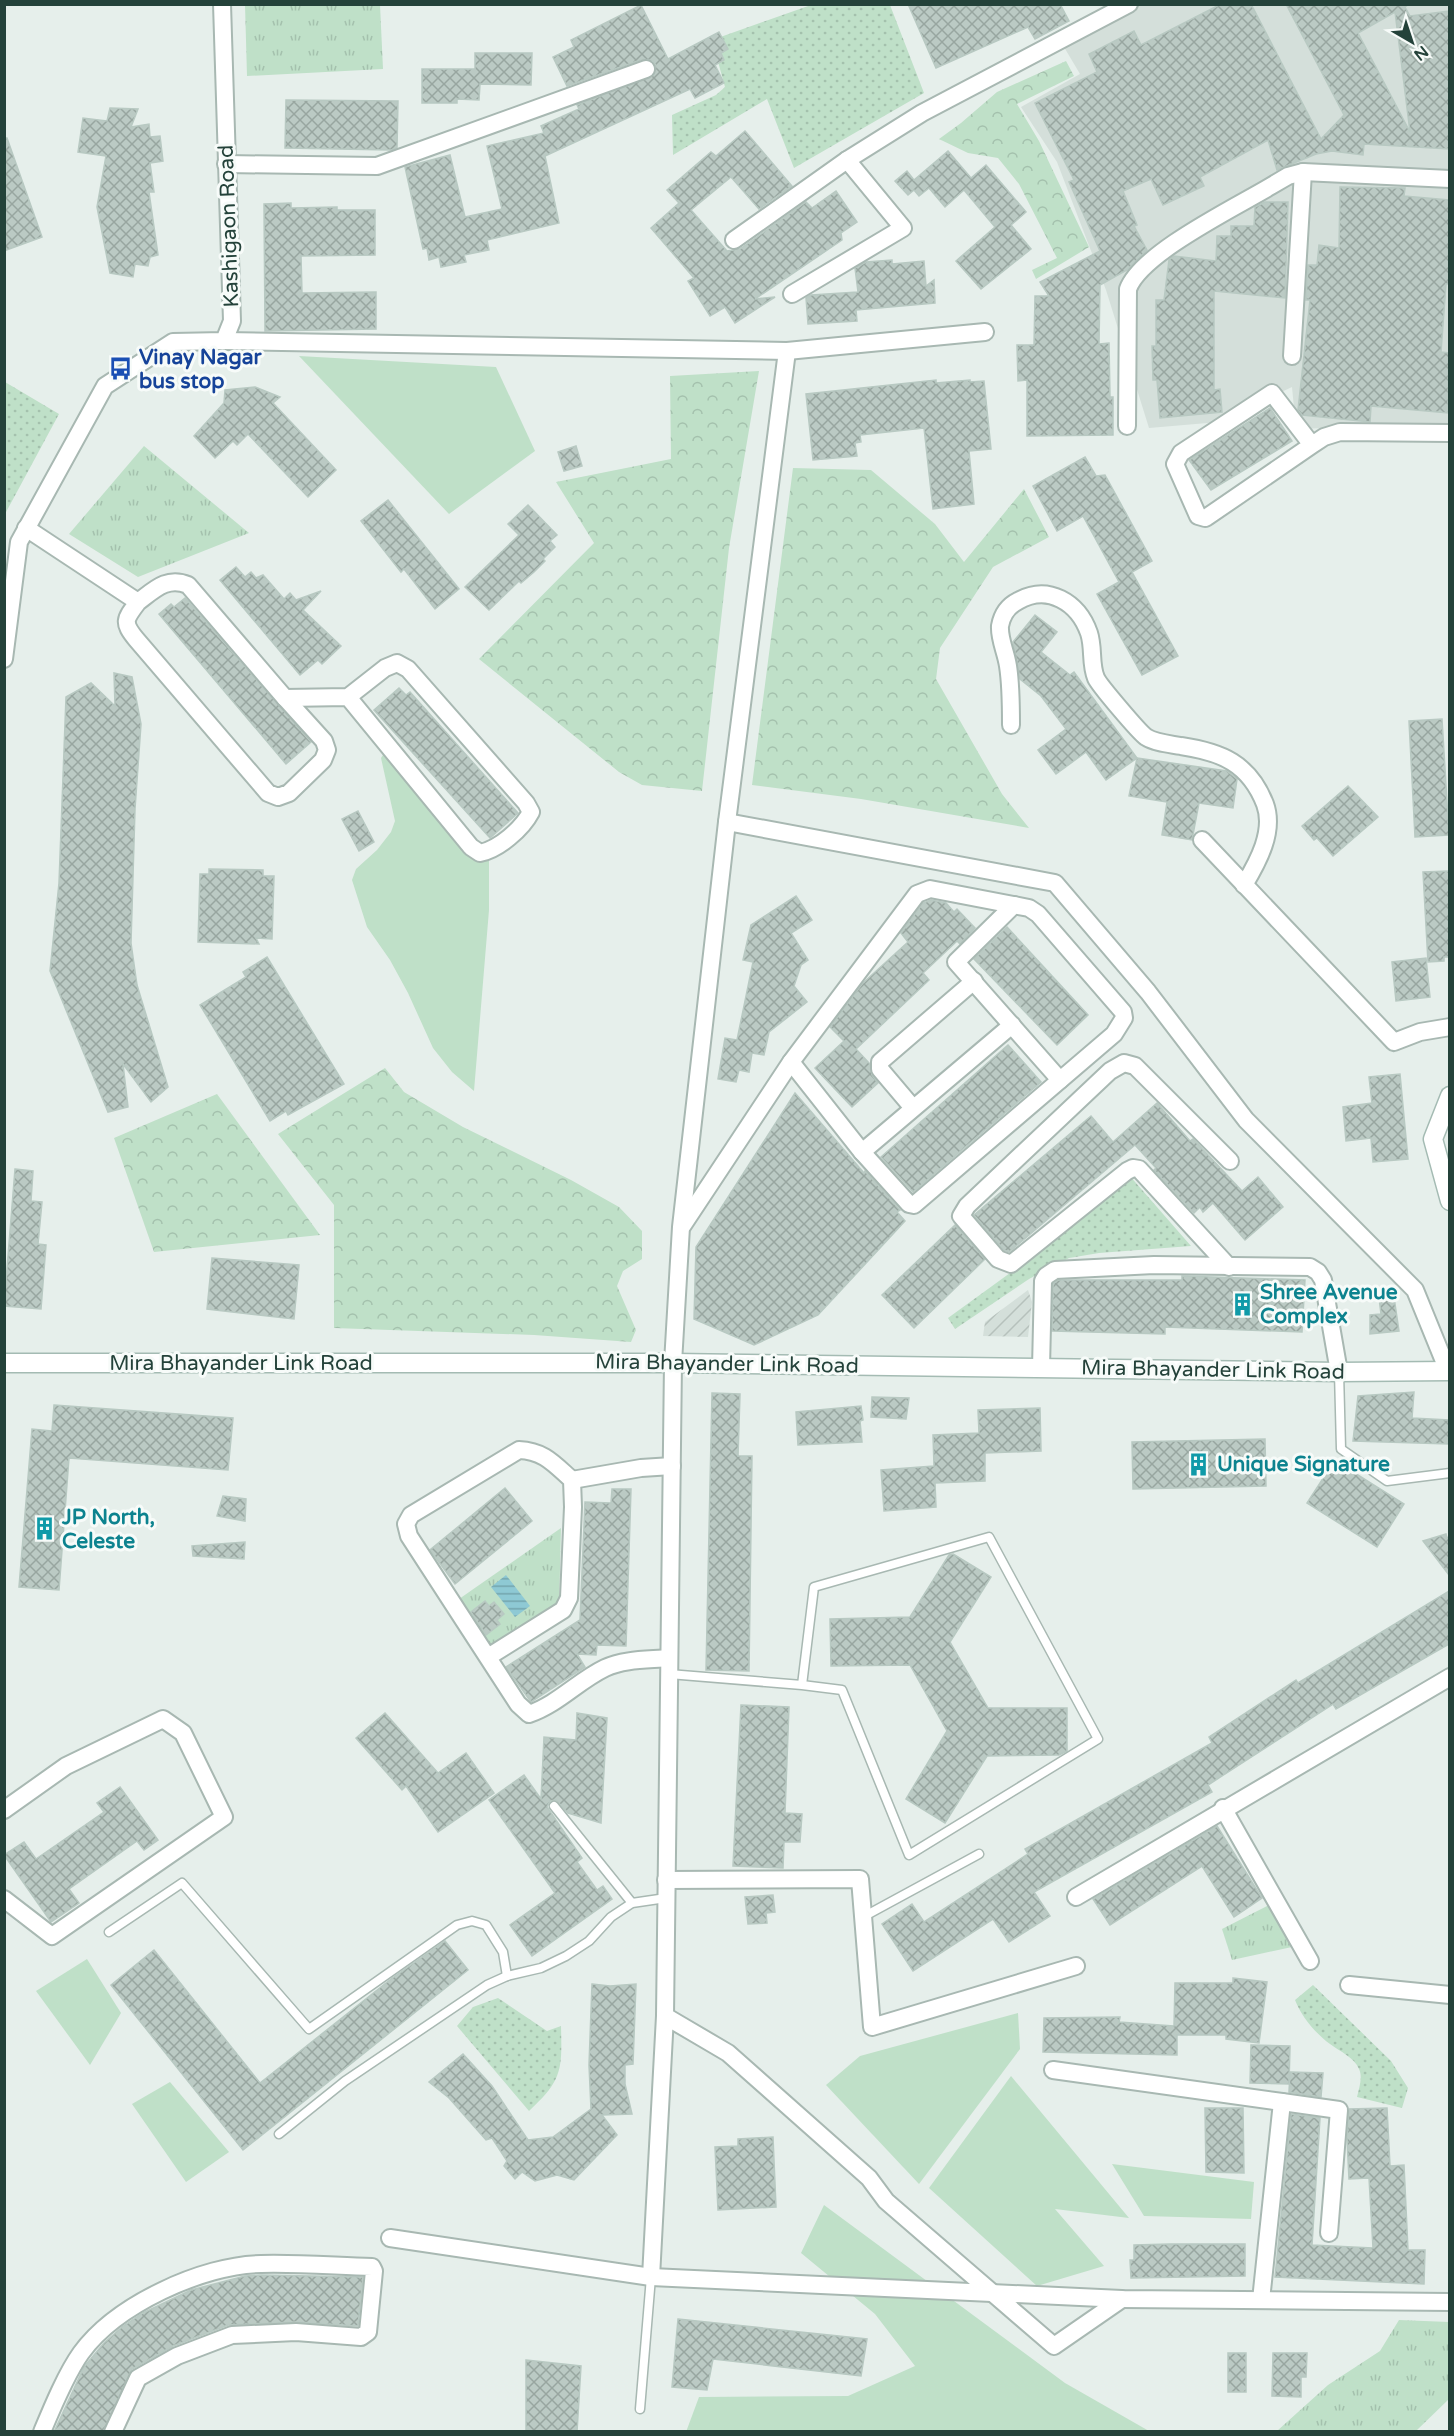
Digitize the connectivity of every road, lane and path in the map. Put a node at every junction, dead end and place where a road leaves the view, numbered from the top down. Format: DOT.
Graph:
graph roads {
  1 [pos="222,4"];
  2 [pos="1129,4"];
  3 [pos="646,69"];
  4 [pos="847,160"];
  5 [pos="226,164"];
  6 [pos="1303,172"];
  7 [pos="1449,179"];
  8 [pos="734,240"];
  9 [pos="792,294"];
  10 [pos="985,332"];
  11 [pos="224,341"];
  12 [pos="788,351"];
  13 [pos="1292,356"];
  14 [pos="1127,426"];
  15 [pos="1449,433"];
  16 [pos="1312,445"];
  17 [pos="26,528"];
  18 [pos="138,602"];
  19 [pos="4,659"];
  20 [pos="348,697"];
  21 [pos="285,698"];
  22 [pos="1011,725"];
  23 [pos="727,822"];
  24 [pos="1202,840"];
  25 [pos="1244,885"];
  26 [pos="1014,905"];
  27 [pos="974,981"];
  28 [pos="1012,1025"];
  29 [pos="1449,1027"];
  30 [pos="791,1062"];
  31 [pos="1060,1080"];
  32 [pos="1449,1096"];
  33 [pos="913,1108"];
  34 [pos="862,1152"];
  35 [pos="1230,1161"];
  36 [pos="1449,1202"];
  37 [pos="681,1227"];
  38 [pos="1229,1267"];
  39 [pos="4,1363"];
  40 [pos="673,1363"];
  41 [pos="1041,1368"];
  42 [pos="1449,1371"];
  43 [pos="1339,1372"];
  44 [pos="672,1466"];
  45 [pos="1449,1473"];
  46 [pos="572,1480"];
  47 [pos="488,1657"];
  48 [pos="669,1666"];
  49 [pos="1449,1677"];
  50 [pos="802,1685"];
  51 [pos="554,1806"];
  52 [pos="1223,1808"];
  53 [pos="4,1810"];
  54 [pos="979,1854"];
  55 [pos="666,1880"];
  56 [pos="1076,1897"];
  57 [pos="666,1898"];
  58 [pos="4,1899"];
  59 [pos="632,1904"];
  60 [pos="863,1917"];
  61 [pos="109,1932"];
  62 [pos="1310,1961"];
  63 [pos="1076,1966"];
  64 [pos="507,1976"];
  65 [pos="1349,1985"];
  66 [pos="1449,1995"];
  67 [pos="664,2016"];
  68 [pos="1053,2070"];
  69 [pos="1282,2102"];
  70 [pos="279,2134"];
  71 [pos="1329,2233"];
  72 [pos="390,2238"];
  73 [pos="651,2277"];
  74 [pos="994,2294"];
  75 [pos="1122,2299"];
  76 [pos="1262,2300"];
  77 [pos="1449,2302"];
  78 [pos="640,2409"];
  79 [pos="42,2432"];
  80 [pos="113,2432"];
  1 -- 5 [label="street, Kashigaon Road"];
  2 -- 4 [label="street"];
  3 -- 5 [label="street"];
  4 -- 8 [label="street"];
  4 -- 9 [label="street"];
  5 -- 11 [label="street, Kashigaon Road"];
  6 -- 7 [label="street"];
  6 -- 13 [label="street"];
  6 -- 14 [label="street"];
  10 -- 12 [label="street"];
  11 -- 12 [label="street"];
  11 -- 17 [label="street"];
  12 -- 23 [label="street"];
  15 -- 16 [label="street"];
  16 -- 16 [label="street"];
  17 -- 18 [label="street"];
  17 -- 19 [label="street"];
  18 -- 21 [label="street"];
  18 -- 21 [label="street"];
  20 -- 20 [label="street"];
  20 -- 21 [label="street"];
  22 -- 25 [label="street"];
  23 -- 37 [label="street"];
  23 -- 42 [label="street"];
  24 -- 25 [label="street"];
  25 -- 29 [label="street"];
  26 -- 27 [label="street"];
  26 -- 30 [label="street"];
  26 -- 31 [label="street"];
  27 -- 28 [label="street"];
  27 -- 33 [label="street"];
  28 -- 31 [label="street"];
  28 -- 33 [label="street"];
  30 -- 34 [label="street"];
  30 -- 37 [label="street"];
  31 -- 34 [label="street"];
  32 -- 36 [label="street"];
  33 -- 34 [label="street"];
  35 -- 38 [label="street"];
  37 -- 40 [label="street"];
  38 -- 41 [label="street"];
  38 -- 43 [label="street"];
  39 -- 40 [label="street, Mira Bhayander Link Road"];
  40 -- 41 [label="street, Mira Bhayander Link Road"];
  40 -- 44 [label="street"];
  41 -- 43 [label="street, Mira Bhayander Link Road"];
  42 -- 43 [label="street, Mira Bhayander Link Road"];
  43 -- 45 [label="lane"];
  44 -- 46 [label="street"];
  44 -- 48 [label="street"];
  46 -- 47 [label="street"];
  46 -- 47 [label="street"];
  47 -- 48 [label="street"];
  48 -- 50 [label="lane"];
  48 -- 55 [label="street"];
  49 -- 52 [label="street"];
  50 -- 50 [label="lane"];
  51 -- 59 [label="lane"];
  52 -- 56 [label="street"];
  52 -- 62 [label="street"];
  53 -- 58 [label="street"];
  54 -- 60 [label="lane"];
  55 -- 57 [label="street"];
  55 -- 60 [label="street"];
  57 -- 59 [label="lane"];
  57 -- 67 [label="street"];
  59 -- 64 [label="lane"];
  60 -- 63 [label="street"];
  61 -- 64 [label="lane"];
  64 -- 70 [label="lane"];
  65 -- 66 [label="street"];
  67 -- 73 [label="street"];
  67 -- 74 [label="street"];
  68 -- 69 [label="street"];
  69 -- 71 [label="street"];
  69 -- 76 [label="street"];
  72 -- 73 [label="street"];
  73 -- 74 [label="street"];
  73 -- 78 [label="lane"];
  74 -- 75 [label="street"];
  74 -- 75 [label="street"];
  75 -- 76 [label="street"];
  76 -- 77 [label="street"];
  79 -- 80 [label="street"];
}
